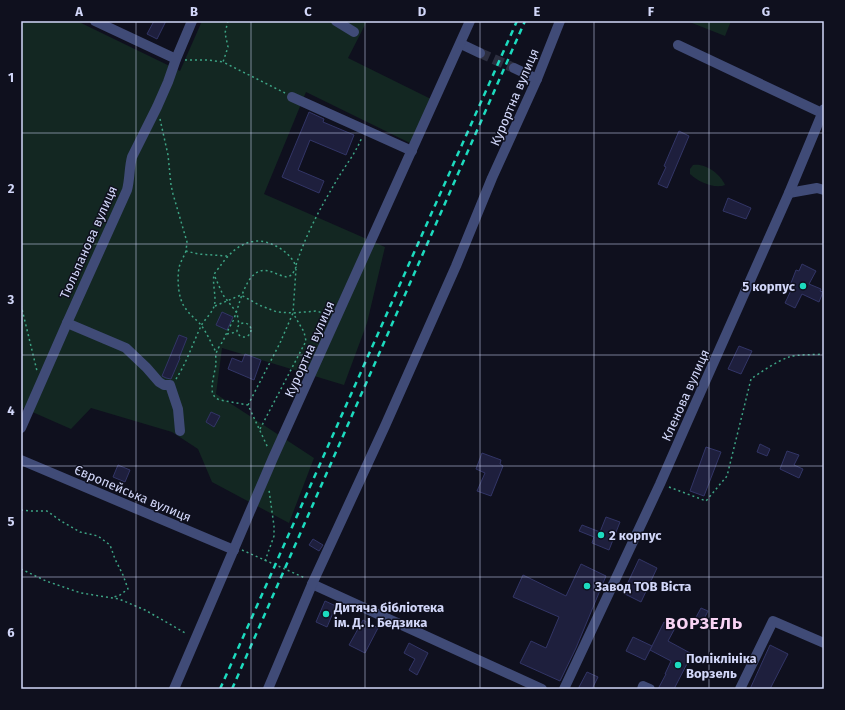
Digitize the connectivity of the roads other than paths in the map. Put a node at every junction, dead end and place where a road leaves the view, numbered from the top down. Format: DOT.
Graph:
graph roads {
  1 [pos="95,21"];
  2 [pos="192,21"];
  3 [pos="336,21"];
  4 [pos="470,21"];
  5 [pos="560,21"];
  6 [pos="354,32"];
  7 [pos="461,44"];
  8 [pos="678,45"];
  9 [pos="480,53"];
  10 [pos="176,59"];
  11 [pos="514,68"];
  12 [pos="537,79"];
  13 [pos="292,97"];
  14 [pos="823,111"];
  15 [pos="412,151"];
  16 [pos="824,190"];
  17 [pos="789,193"];
  18 [pos="66,323"];
  19 [pos="21,428"];
  20 [pos="180,431"];
  21 [pos="21,460"];
  22 [pos="235,548"];
  23 [pos="313,583"];
  24 [pos="824,643"];
  25 [pos="174,689"];
  26 [pos="268,689"];
  27 [pos="542,689"];
  28 [pos="564,689"];
  29 [pos="642,689"];
  30 [pos="650,689"];
  31 [pos="740,689"];
  1 -- 10 [label="street"];
  2 -- 10 [label="street, Тюльпанова вулиця"];
  3 -- 6 [label="street"];
  4 -- 7 [label="street, Курортна вулиця"];
  5 -- 12 [label="street, Курортна вулиця"];
  7 -- 9 [label="street"];
  7 -- 15 [label="street, Курортна вулиця"];
  8 -- 14 [label="street"];
  10 -- 18 [label="street, Тюльпанова вулиця"];
  11 -- 12 [label="street"];
  12 -- 23 [label="street, Курортна вулиця"];
  13 -- 15 [label="street"];
  14 -- 17 [label="street, Кленова вулиця"];
  15 -- 22 [label="street, Курортна вулиця"];
  16 -- 17 [label="street"];
  17 -- 28 [label="street, Кленова вулиця"];
  18 -- 19 [label="street, Тюльпанова вулиця"];
  18 -- 20 [label="street"];
  21 -- 22 [label="street, Європейська вулиця"];
  22 -- 25 [label="street, Курортна вулиця"];
  23 -- 26 [label="street, Курортна вулиця"];
  23 -- 27 [label="street"];
  24 -- 31 [label="street"];
  29 -- 30 [label="street"];
}
